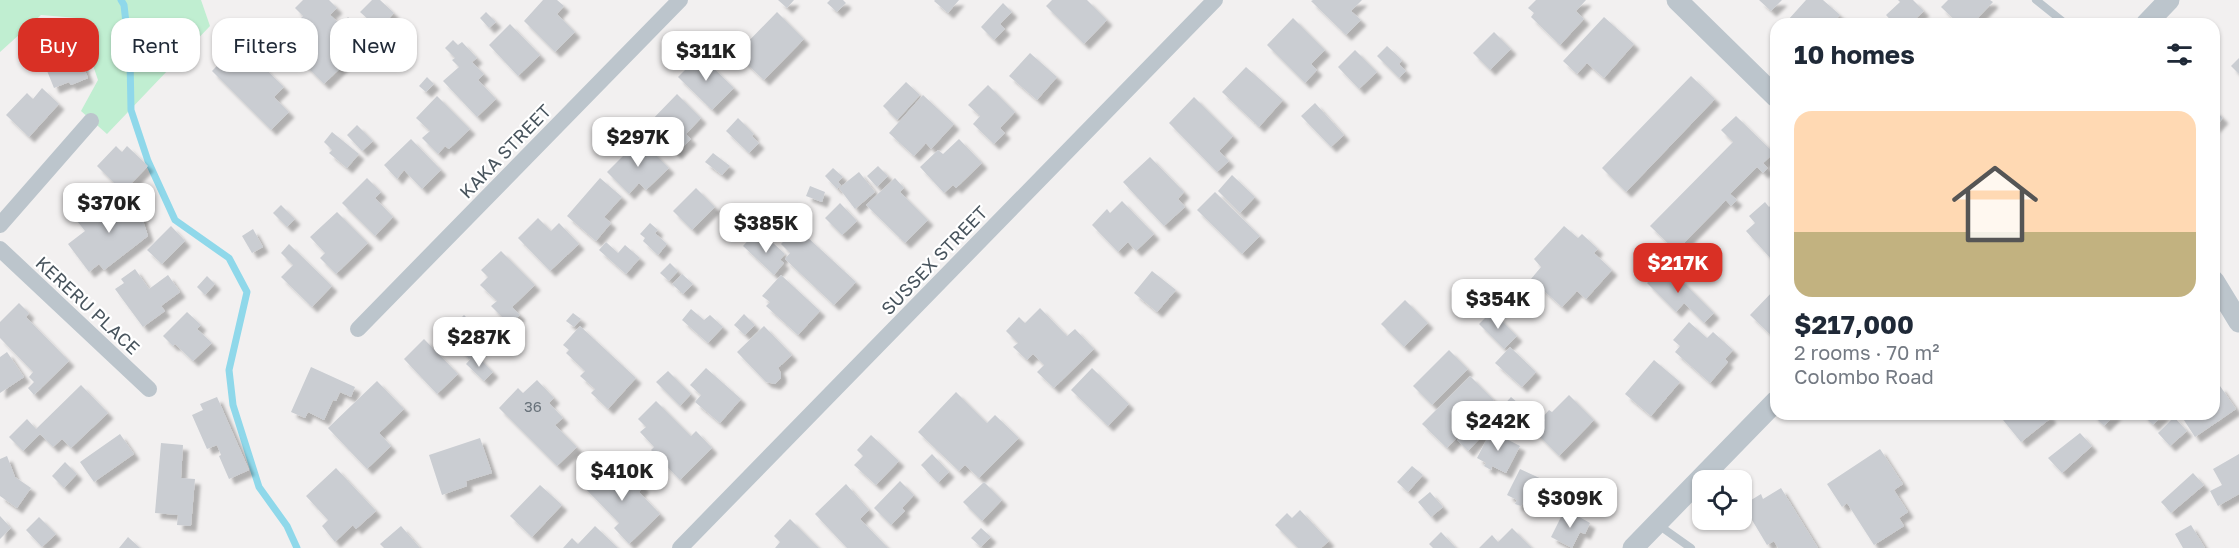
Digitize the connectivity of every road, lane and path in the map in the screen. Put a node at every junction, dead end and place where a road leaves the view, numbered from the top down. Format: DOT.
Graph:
graph roads {
  1 [pos="680,0"];
  2 [pos="1215,0"];
  3 [pos="1677,0"];
  4 [pos="2036,0"];
  5 [pos="2169,0"];
  6 [pos="2058,18"];
  7 [pos="2152,18"];
  8 [pos="1770,91"];
  9 [pos="91,121"];
  10 [pos="0,225"];
  11 [pos="0,249"];
  12 [pos="2220,290"];
  13 [pos="2239,322"];
  14 [pos="358,329"];
  15 [pos="149,389"];
  16 [pos="1770,407"];
  17 [pos="1656,524"];
  18 [pos="680,548"];
  19 [pos="1633,548"];
  20 [pos="1691,548"];
  1 -- 14 [label="street, KAKA STREET"];
  2 -- 18 [label="street, SUSSEX STREET"];
  3 -- 8 [label="street"];
  4 -- 6 [label="lane"];
  5 -- 7 [label="street"];
  9 -- 10 [label="street"];
  11 -- 15 [label="street, KERERU PLACE"];
  12 -- 13 [label="street"];
  16 -- 17 [label="street"];
  17 -- 19 [label="street"];
  17 -- 20 [label="lane"];
}
